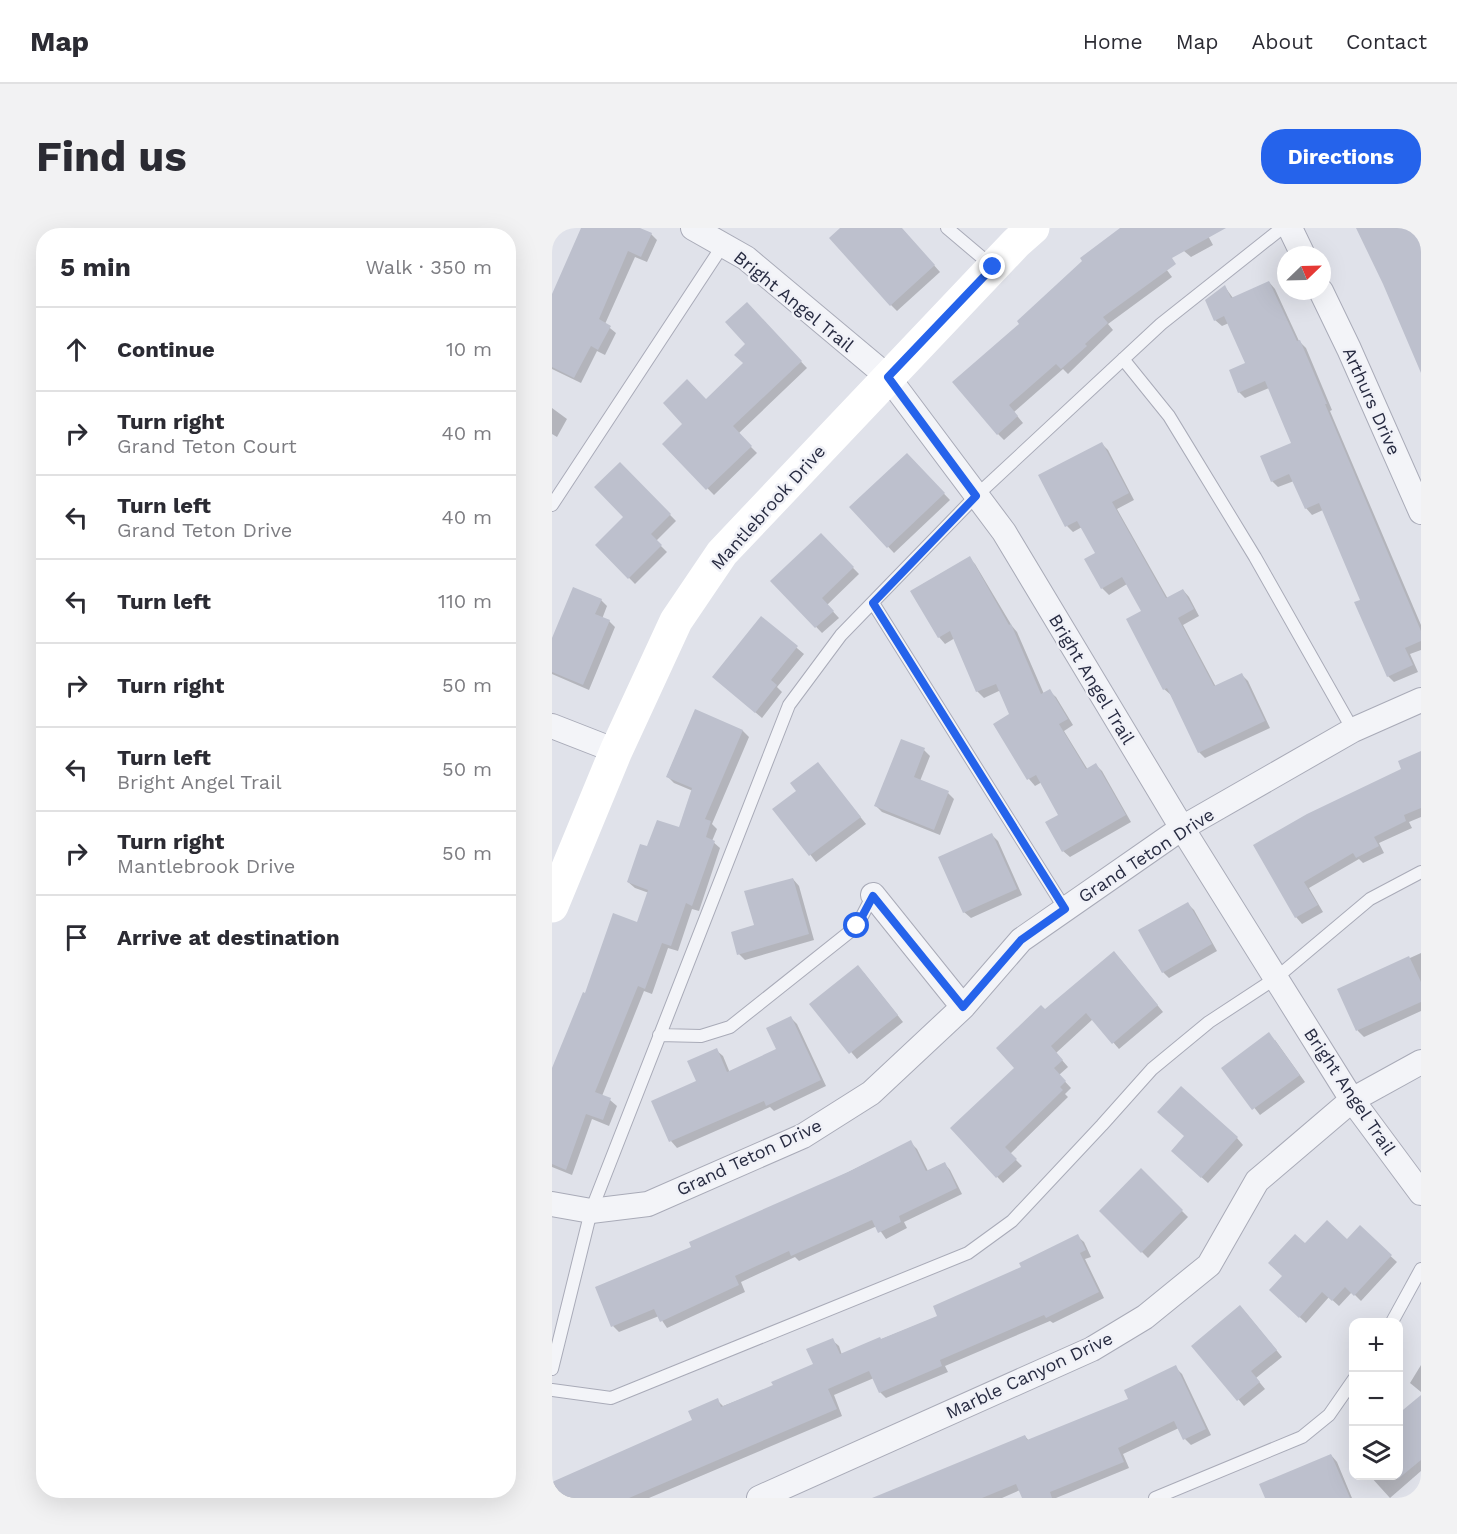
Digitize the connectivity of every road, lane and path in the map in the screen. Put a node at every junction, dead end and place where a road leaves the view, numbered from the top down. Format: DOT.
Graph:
graph roads {
  1 [pos="693,228"];
  2 [pos="947,228"];
  3 [pos="1033,228"];
  4 [pos="1282,228"];
  5 [pos="1290,228"];
  6 [pos="723,245"];
  7 [pos="1299,246"];
  8 [pos="993,267"];
  9 [pos="1326,300"];
  10 [pos="1123,359"];
  11 [pos="888,377"];
  12 [pos="976,496"];
  13 [pos="552,505"];
  14 [pos="1421,512"];
  15 [pos="873,603"];
  16 [pos="1421,700"];
  17 [pos="552,726"];
  18 [pos="1353,730"];
  19 [pos="616,751"];
  20 [pos="1182,828"];
  21 [pos="1421,872"];
  22 [pos="873,896"];
  23 [pos="552,906"];
  24 [pos="1065,909"];
  25 [pos="1276,978"];
  26 [pos="963,1007"];
  27 [pos="659,1035"];
  28 [pos="1421,1062"];
  29 [pos="1352,1100"];
  30 [pos="1421,1193"];
  31 [pos="552,1204"];
  32 [pos="591,1210"];
  33 [pos="1421,1269"];
  34 [pos="1395,1318"];
  35 [pos="552,1369"];
  36 [pos="1349,1385"];
  37 [pos="552,1390"];
  38 [pos="759,1498"];
  39 [pos="1155,1498"];
  1 -- 6 [label="street, Bright Angel Trail"];
  2 -- 8 [label="lane"];
  3 -- 8 [label="street, Mantlebrook Drive"];
  4 -- 10 [label="lane"];
  5 -- 7 [label="street"];
  6 -- 11 [label="street, Bright Angel Trail"];
  6 -- 13 [label="lane"];
  8 -- 11 [label="street, Mantlebrook Drive"];
  9 -- 14 [label="street, Arthurs Drive"];
  10 -- 12 [label="lane"];
  10 -- 18 [label="lane"];
  11 -- 12 [label="street, Bright Angel Trail"];
  11 -- 19 [label="street, Mantlebrook Drive"];
  12 -- 15 [label="lane"];
  12 -- 20 [label="street, Bright Angel Trail"];
  15 -- 24 [label="lane"];
  15 -- 27 [label="lane"];
  16 -- 18 [label="street, Grand Teton Drive"];
  17 -- 19 [label="street"];
  18 -- 20 [label="street, Grand Teton Drive"];
  19 -- 23 [label="street, Mantlebrook Drive"];
  20 -- 24 [label="street, Grand Teton Drive"];
  20 -- 25 [label="street, Bright Angel Trail"];
  21 -- 25 [label="lane"];
  22 -- 26 [label="street"];
  22 -- 27 [label="lane"];
  24 -- 26 [label="street, Grand Teton Drive"];
  25 -- 29 [label="street, Bright Angel Trail"];
  25 -- 37 [label="lane"];
  26 -- 32 [label="street, Grand Teton Drive"];
  27 -- 32 [label="lane"];
  28 -- 29 [label="street, Marble Canyon Drive"];
  29 -- 30 [label="street, Bright Angel Trail"];
  29 -- 38 [label="street, Marble Canyon Drive"];
  31 -- 32 [label="street, Grand Teton Drive"];
  32 -- 35 [label="lane"];
  33 -- 34 [label="lane"];
  36 -- 39 [label="lane"];
}
